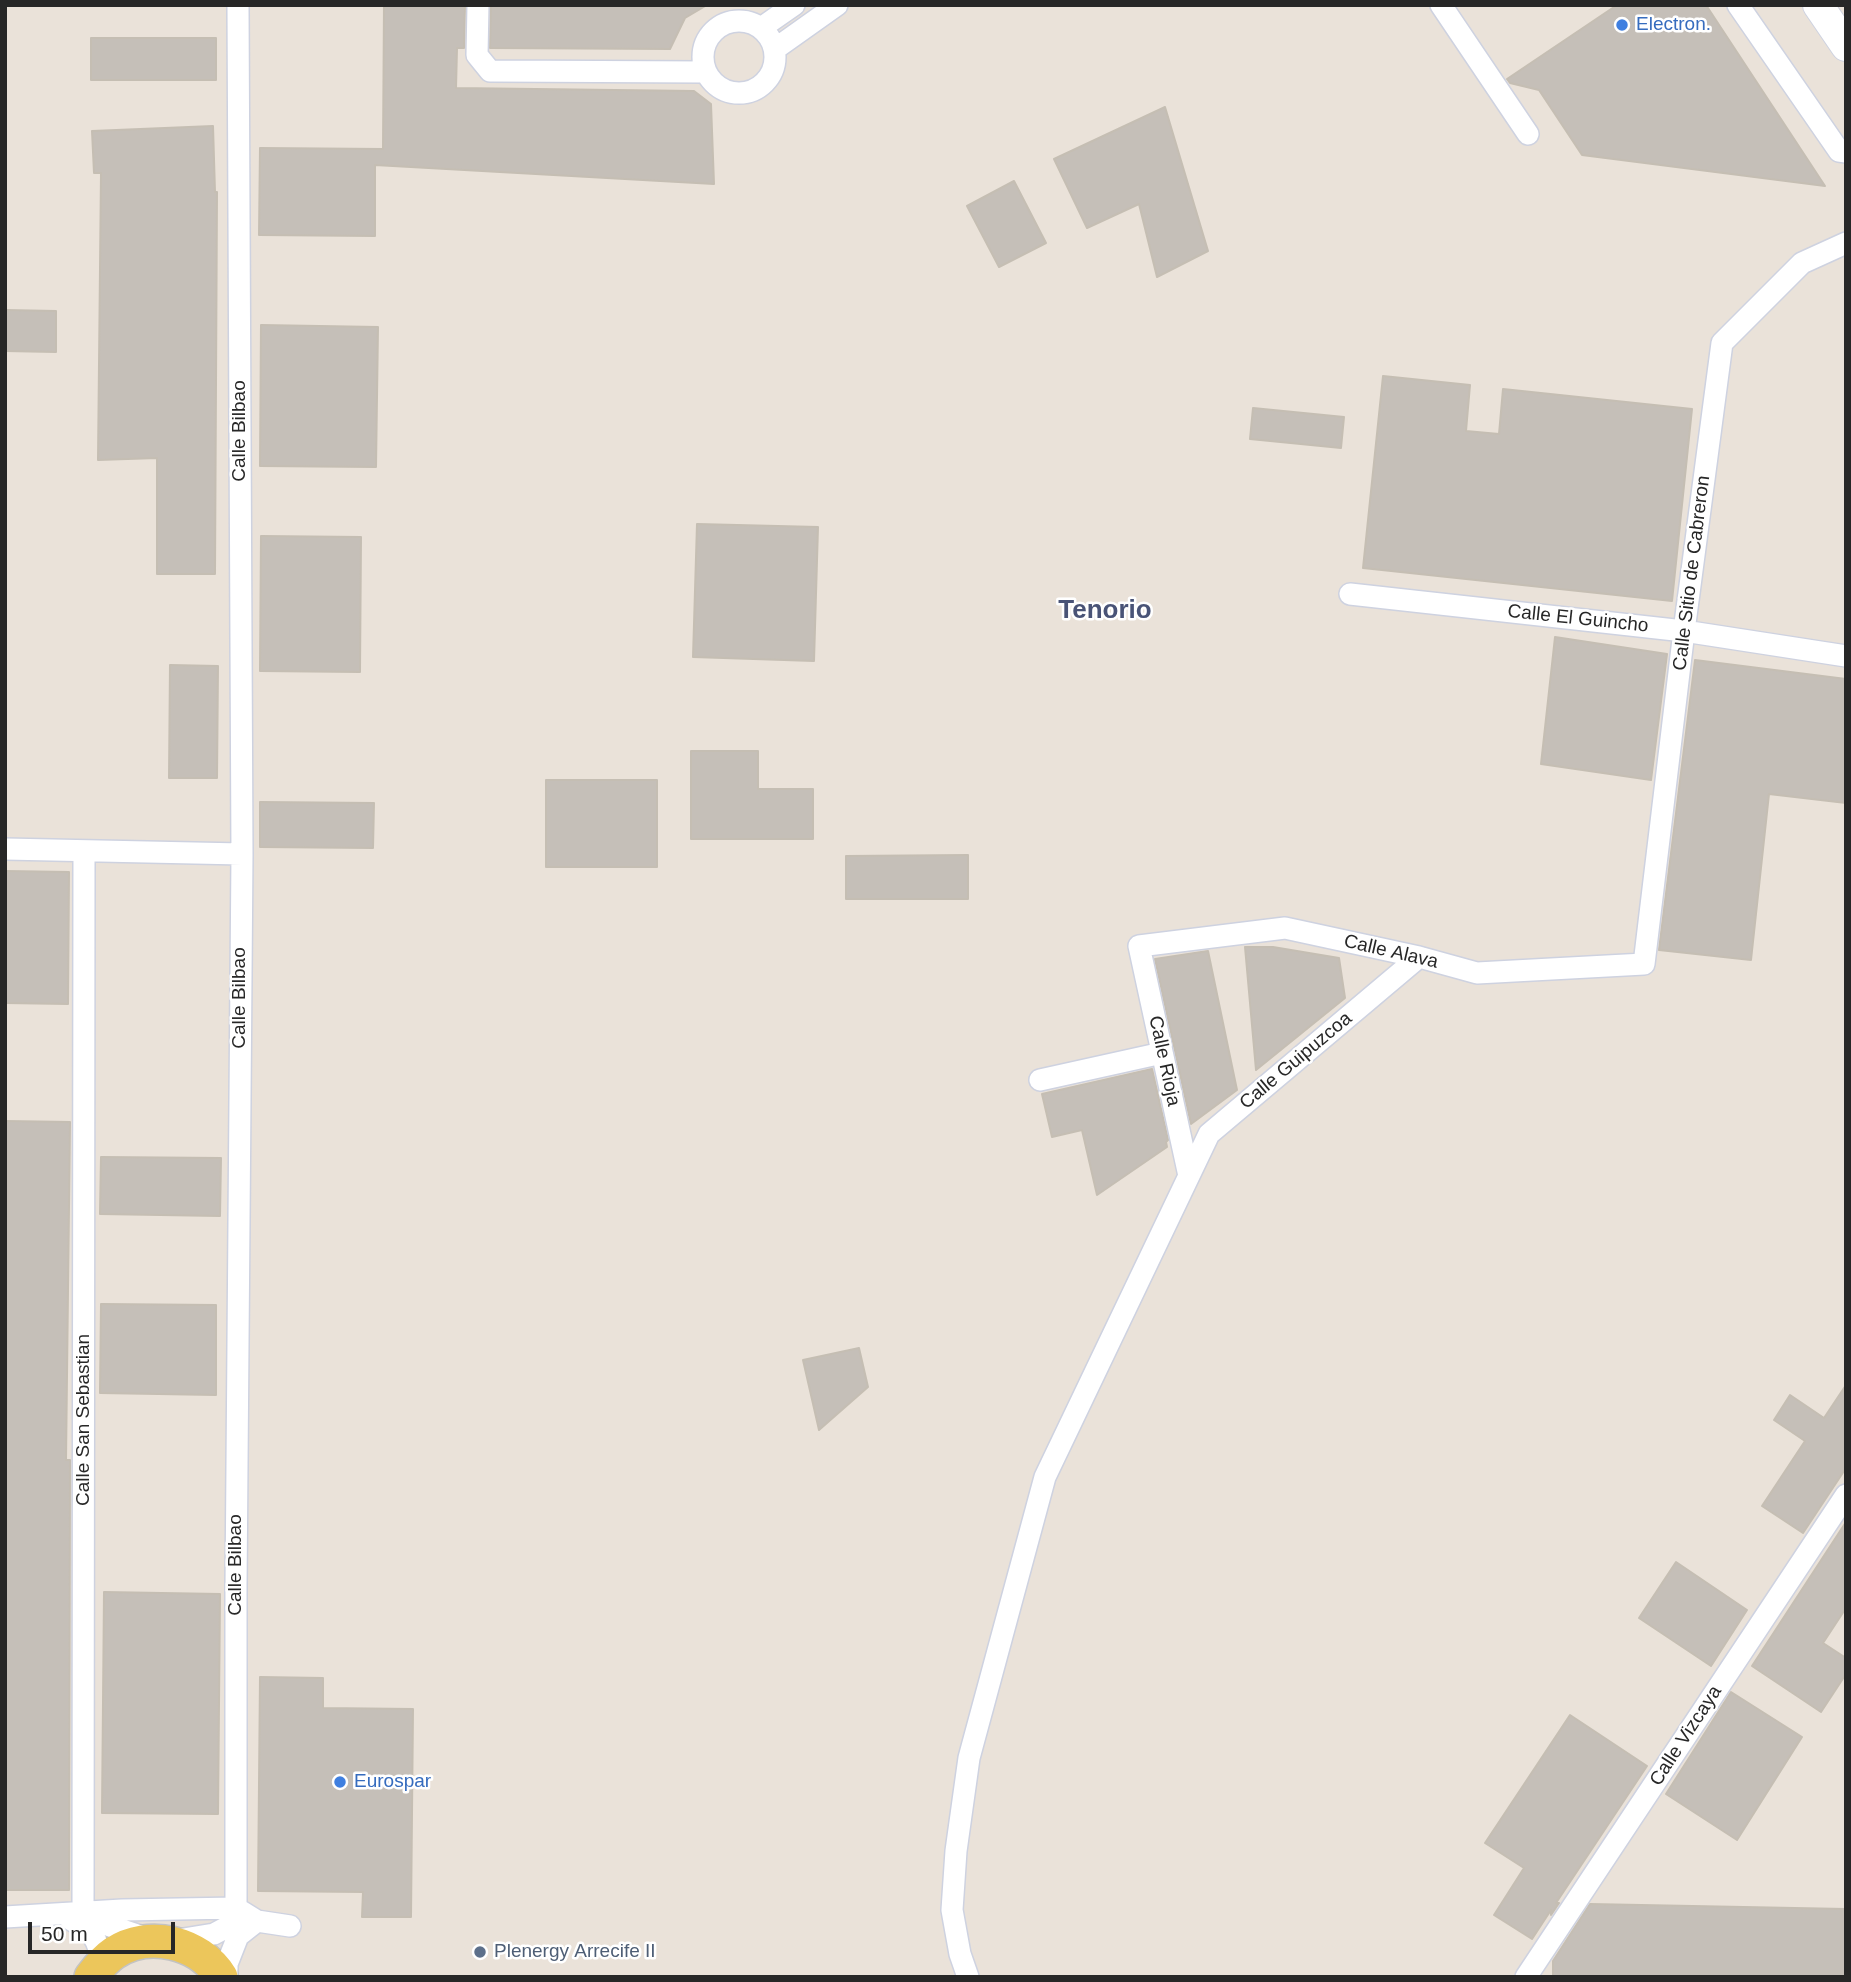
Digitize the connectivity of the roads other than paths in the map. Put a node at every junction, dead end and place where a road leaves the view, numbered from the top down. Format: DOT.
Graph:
graph roads {
  1 [pos="238,5"];
  2 [pos="478,5"];
  3 [pos="794,5"];
  4 [pos="837,5"];
  5 [pos="1441,5"];
  6 [pos="1738,5"];
  7 [pos="1818,5"];
  8 [pos="740,13"];
  9 [pos="761,28"];
  10 [pos="1846,46"];
  11 [pos="775,49"];
  12 [pos="706,72"];
  13 [pos="1822,126"];
  14 [pos="1528,134"];
  15 [pos="1846,139"];
  16 [pos="1846,152"];
  17 [pos="1846,243"];
  18 [pos="1350,594"];
  19 [pos="1684,631"];
  20 [pos="1846,656"];
  21 [pos="5,849"];
  22 [pos="84,851"];
  23 [pos="242,854"];
  24 [pos="1139,946"];
  25 [pos="1419,957"];
  26 [pos="1644,964"];
  27 [pos="1162,1052"];
  28 [pos="1040,1080"];
  29 [pos="1189,1176"];
  30 [pos="1846,1494"];
  31 [pos="236,1908"];
  32 [pos="73,1913"];
  33 [pos="5,1917"];
  34 [pos="257,1921"];
  35 [pos="290,1926"];
  36 [pos="237,1940"];
  37 [pos="162,1941"];
  38 [pos="960,1955"];
  39 [pos="96,1970"];
  40 [pos="221,1977"];
  41 [pos="227,1977"];
  42 [pos="958,1977"];
  43 [pos="968,1977"];
  44 [pos="1526,1977"];
  1 -- 23 [label="street, Calle Bilbao"];
  2 -- 12 [label="street"];
  3 -- 9 [label="street"];
  4 -- 11 [label="street"];
  5 -- 14 [label="street"];
  6 -- 13 [label="street"];
  7 -- 10 [label="main road"];
  8 -- 9 [label="street"];
  8 -- 12 [label="street"];
  9 -- 11 [label="street"];
  11 -- 12 [label="street"];
  13 -- 15 [label="street"];
  13 -- 16 [label="street"];
  17 -- 19 [label="street, Calle Sitio de Cabreron"];
  18 -- 19 [label="street, Calle El Guincho"];
  19 -- 20 [label="street, Calle El Guincho"];
  19 -- 26 [label="street, Calle Sitio de Cabreron"];
  21 -- 22 [label="street"];
  22 -- 23 [label="street"];
  22 -- 32 [label="street, Calle San Sebastian"];
  23 -- 31 [label="street, Calle Bilbao"];
  24 -- 25 [label="street, Calle Alava"];
  24 -- 27 [label="street, Calle Rioja"];
  25 -- 26 [label="street, Calle Alava"];
  25 -- 29 [label="street, Calle Guipuzcoa"];
  27 -- 28 [label="street"];
  27 -- 29 [label="street, Calle Rioja"];
  29 -- 38 [label="street, Calle Guipuzcoa"];
  30 -- 44 [label="street, Calle Vizcaya"];
  31 -- 32 [label="street"];
  31 -- 34 [label="street"];
  31 -- 36 [label="street, Calle Bilbao"];
  31 -- 37 [label="street"];
  32 -- 33 [label="street"];
  32 -- 37 [label="street"];
  32 -- 39 [label="street"];
  34 -- 35 [label="street"];
  34 -- 36 [label="street"];
  36 -- 41 [label="street"];
  37 -- 39 [label="main road"];
  37 -- 40 [label="main road"];
  38 -- 42 [label="street"];
  38 -- 43 [label="street"];
}
